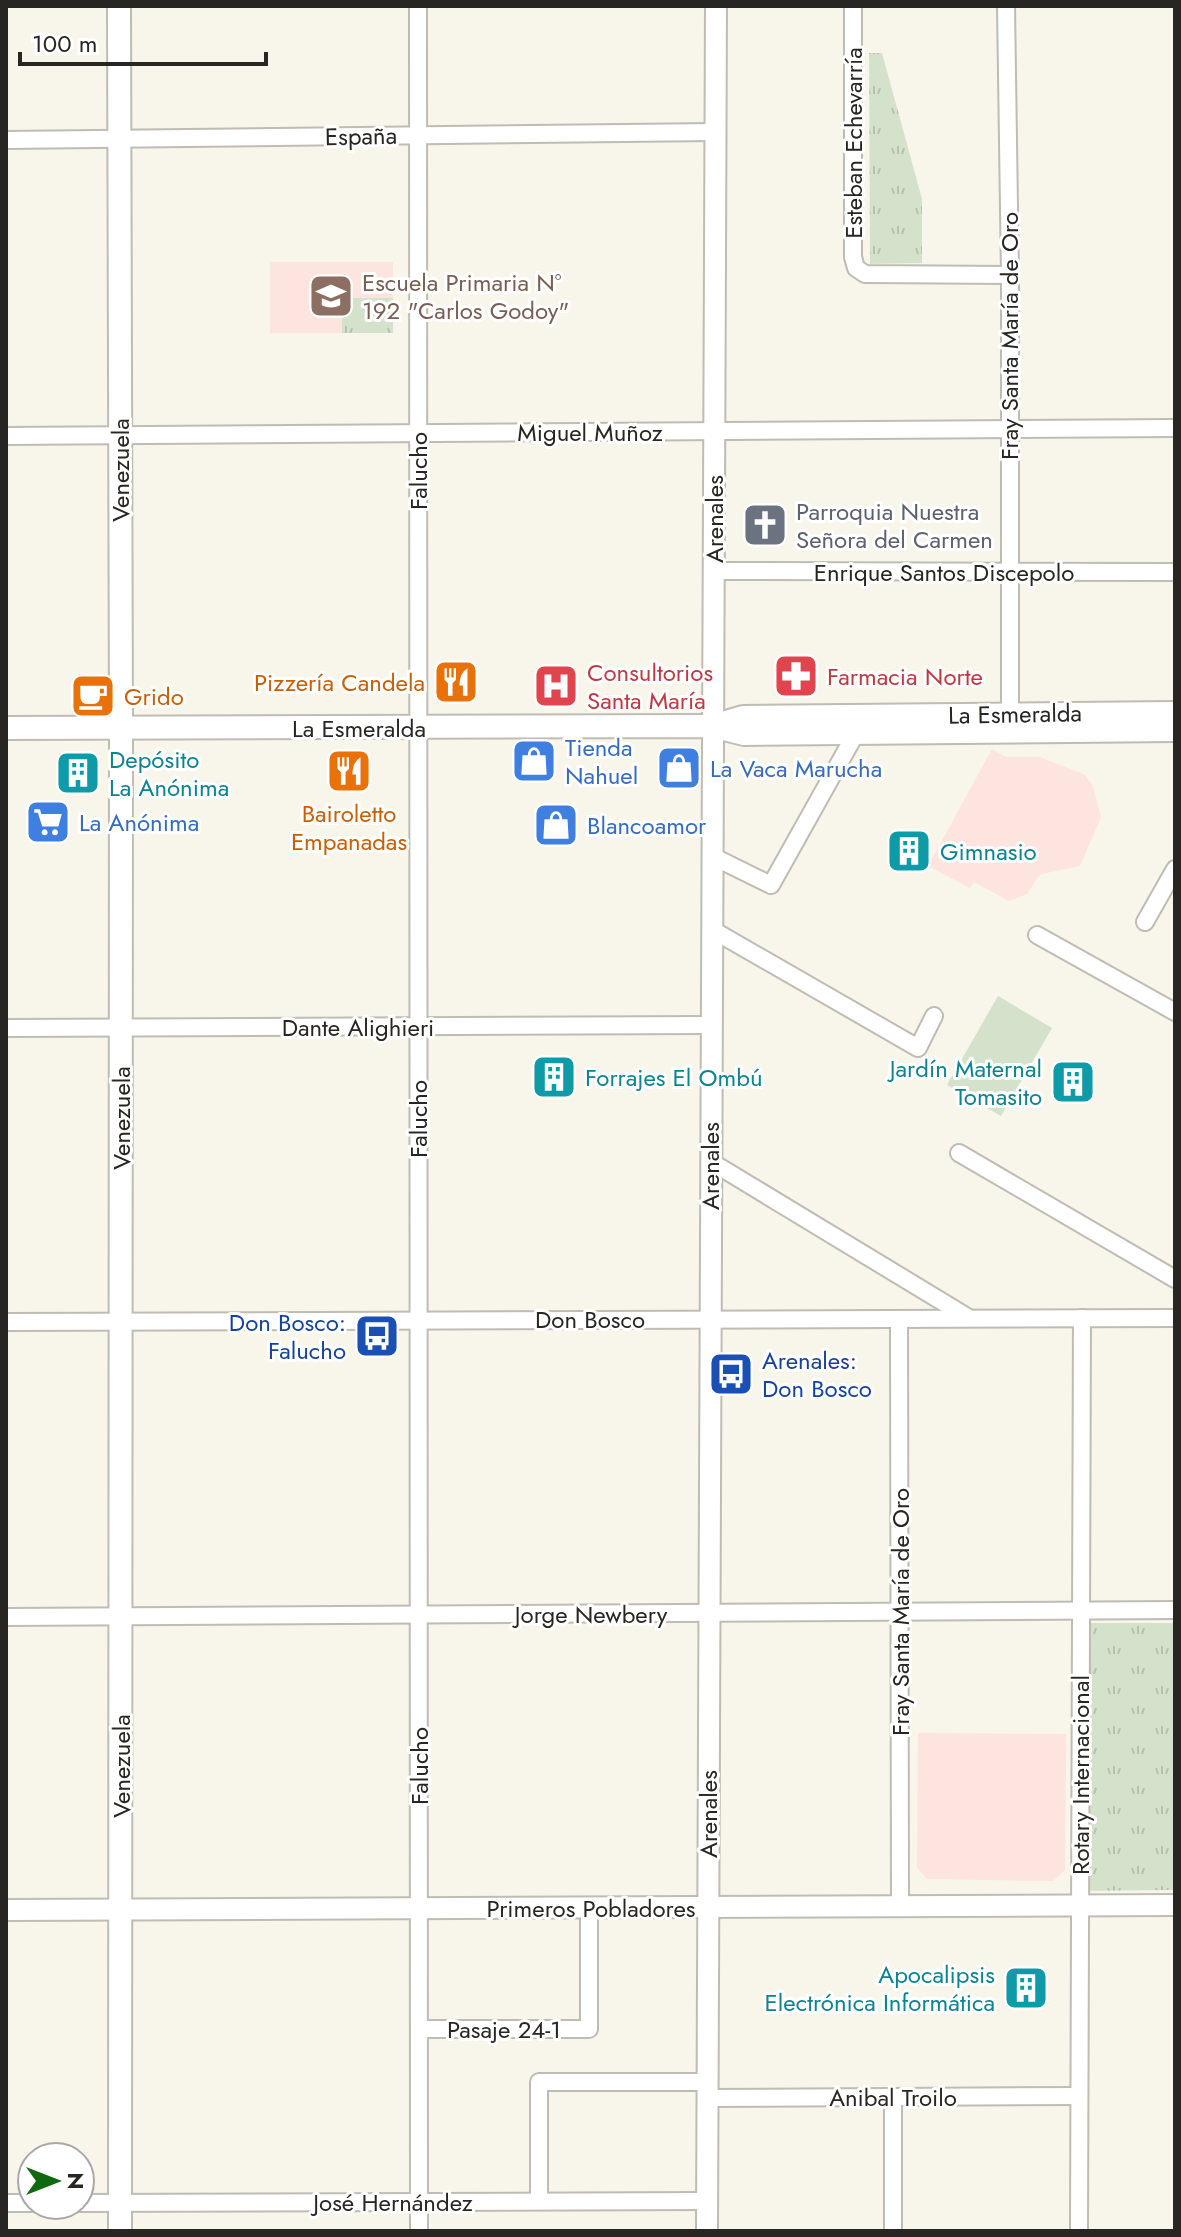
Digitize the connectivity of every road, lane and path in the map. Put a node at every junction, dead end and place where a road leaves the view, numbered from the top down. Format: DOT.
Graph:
graph roads {
  1 [pos="119,6"];
  2 [pos="418,6"];
  3 [pos="716,6"];
  4 [pos="853,6"];
  5 [pos="1006,6"];
  6 [pos="715,132"];
  7 [pos="418,136"];
  8 [pos="119,139"];
  9 [pos="6,140"];
  10 [pos="1010,275"];
  11 [pos="1175,428"];
  12 [pos="1010,429"];
  13 [pos="714,431"];
  14 [pos="418,433"];
  15 [pos="120,435"];
  16 [pos="6,436"];
  17 [pos="714,571"];
  18 [pos="1010,572"];
  19 [pos="1175,572"];
  20 [pos="1175,713"];
  21 [pos="1010,714"];
  22 [pos="712,726"];
  23 [pos="6,728"];
  24 [pos="121,728"];
  25 [pos="418,728"];
  26 [pos="1175,730"];
  27 [pos="856,733"];
  28 [pos="712,856"];
  29 [pos="1175,869"];
  30 [pos="1145,922"];
  31 [pos="711,929"];
  32 [pos="1037,935"];
  33 [pos="1175,1012"];
  34 [pos="934,1016"];
  35 [pos="711,1025"];
  36 [pos="418,1026"];
  37 [pos="6,1028"];
  38 [pos="121,1028"];
  39 [pos="959,1153"];
  40 [pos="710,1161"];
  41 [pos="1175,1279"];
  42 [pos="969,1318"];
  43 [pos="1082,1318"];
  44 [pos="1175,1318"];
  45 [pos="710,1319"];
  46 [pos="899,1319"];
  47 [pos="419,1320"];
  48 [pos="6,1322"];
  49 [pos="121,1322"];
  50 [pos="1081,1610"];
  51 [pos="1175,1610"];
  52 [pos="900,1612"];
  53 [pos="709,1613"];
  54 [pos="419,1615"];
  55 [pos="6,1617"];
  56 [pos="121,1617"];
  57 [pos="1080,1905"];
  58 [pos="1175,1905"];
  59 [pos="900,1906"];
  60 [pos="708,1907"];
  61 [pos="419,1908"];
  62 [pos="589,1908"];
  63 [pos="6,1910"];
  64 [pos="121,1910"];
  65 [pos="419,2029"];
  66 [pos="707,2090"];
  67 [pos="1079,2096"];
  68 [pos="893,2097"];
  69 [pos="539,2201"];
  70 [pos="707,2201"];
  71 [pos="419,2202"];
  72 [pos="96,2203"];
  73 [pos="120,2203"];
  74 [pos="120,2231"];
  75 [pos="419,2231"];
  76 [pos="707,2231"];
  77 [pos="893,2231"];
  78 [pos="1079,2231"];
  1 -- 8 [label="main road, Venezuela"];
  2 -- 7 [label="street, Falucho"];
  3 -- 6 [label="street, Arenales"];
  4 -- 10 [label="street, Esteban Echevarría"];
  5 -- 10 [label="street, Fray Santa María de Oro"];
  6 -- 7 [label="street, España"];
  6 -- 13 [label="street, Arenales"];
  7 -- 8 [label="street, España"];
  7 -- 14 [label="street, Falucho"];
  8 -- 9 [label="street, España"];
  8 -- 15 [label="main road, Venezuela"];
  10 -- 12 [label="street, Fray Santa María de Oro"];
  11 -- 12 [label="street, Miguel Muñoz"];
  12 -- 13 [label="street, Miguel Muñoz"];
  12 -- 18 [label="street, Fray Santa María de Oro"];
  13 -- 14 [label="street, Miguel Muñoz"];
  13 -- 17 [label="street, Arenales"];
  14 -- 15 [label="street, Miguel Muñoz"];
  14 -- 25 [label="street, Falucho"];
  15 -- 16 [label="street, Miguel Muñoz"];
  15 -- 24 [label="main road, Venezuela"];
  17 -- 18 [label="street, Enrique Santos Discepolo"];
  17 -- 22 [label="street, Arenales"];
  18 -- 19 [label="street, Enrique Santos Discepolo"];
  18 -- 21 [label="street, Fray Santa María de Oro"];
  20 -- 21 [label="main road, La Esmeralda"];
  21 -- 22 [label="main road, La Esmeralda"];
  22 -- 25 [label="main road, La Esmeralda"];
  22 -- 27 [label="main road, La Esmeralda"];
  22 -- 28 [label="street, Arenales"];
  23 -- 24 [label="main road, La Esmeralda"];
  24 -- 25 [label="main road, La Esmeralda"];
  24 -- 38 [label="main road, Venezuela"];
  25 -- 36 [label="street, Falucho"];
  26 -- 27 [label="main road, La Esmeralda"];
  27 -- 28 [label="street"];
  28 -- 31 [label="street, Arenales"];
  29 -- 30 [label="street"];
  31 -- 34 [label="street"];
  31 -- 35 [label="street, Arenales"];
  32 -- 33 [label="street"];
  35 -- 36 [label="street, Dante Alighieri"];
  35 -- 40 [label="street, Arenales"];
  36 -- 38 [label="street, Dante Alighieri"];
  36 -- 47 [label="street, Falucho"];
  37 -- 38 [label="street, Dante Alighieri"];
  38 -- 49 [label="main road, Venezuela"];
  39 -- 41 [label="street"];
  40 -- 42 [label="street"];
  40 -- 45 [label="street, Arenales"];
  42 -- 43 [label="street, Don Bosco"];
  42 -- 46 [label="street, Don Bosco"];
  43 -- 44 [label="street, Don Bosco"];
  43 -- 50 [label="street, Rotary Internacional"];
  45 -- 46 [label="street, Don Bosco"];
  45 -- 47 [label="street, Don Bosco"];
  45 -- 53 [label="street, Arenales"];
  46 -- 52 [label="street, Fray Santa María de Oro"];
  47 -- 49 [label="street, Don Bosco"];
  47 -- 54 [label="street, Falucho"];
  48 -- 49 [label="street, Don Bosco"];
  49 -- 56 [label="main road, Venezuela"];
  50 -- 51 [label="street, Jorge Newbery"];
  50 -- 52 [label="street, Jorge Newbery"];
  50 -- 57 [label="street, Rotary Internacional"];
  52 -- 53 [label="street, Jorge Newbery"];
  52 -- 59 [label="street, Fray Santa María de Oro"];
  53 -- 54 [label="street, Jorge Newbery"];
  53 -- 60 [label="street, Arenales"];
  54 -- 56 [label="street, Jorge Newbery"];
  54 -- 61 [label="street, Falucho"];
  55 -- 56 [label="street, Jorge Newbery"];
  56 -- 64 [label="main road, Venezuela"];
  57 -- 58 [label="street, Primeros Pobladores"];
  57 -- 59 [label="street, Primeros Pobladores"];
  57 -- 67 [label="street, Rotary Internacional"];
  59 -- 60 [label="street, Primeros Pobladores"];
  60 -- 62 [label="street, Primeros Pobladores"];
  60 -- 66 [label="street, Arenales"];
  61 -- 62 [label="street, Primeros Pobladores"];
  61 -- 64 [label="street, Primeros Pobladores"];
  61 -- 65 [label="street, Falucho"];
  62 -- 65 [label="street, Pasaje 24-1"];
  63 -- 64 [label="street, Primeros Pobladores"];
  64 -- 73 [label="main road, Venezuela"];
  65 -- 71 [label="street, Falucho"];
  66 -- 68 [label="street, Anibal Troilo"];
  66 -- 69 [label="street"];
  66 -- 70 [label="street, Arenales"];
  67 -- 68 [label="street, Anibal Troilo"];
  67 -- 78 [label="street, Rotary Internacional"];
  68 -- 77 [label="street"];
  69 -- 70 [label="street, José Hernández"];
  69 -- 71 [label="street, José Hernández"];
  70 -- 76 [label="street, Arenales"];
  71 -- 73 [label="street, José Hernández"];
  71 -- 75 [label="street, Falucho"];
  72 -- 73 [label="street, José Hernández"];
  73 -- 74 [label="main road, Venezuela"];
}
